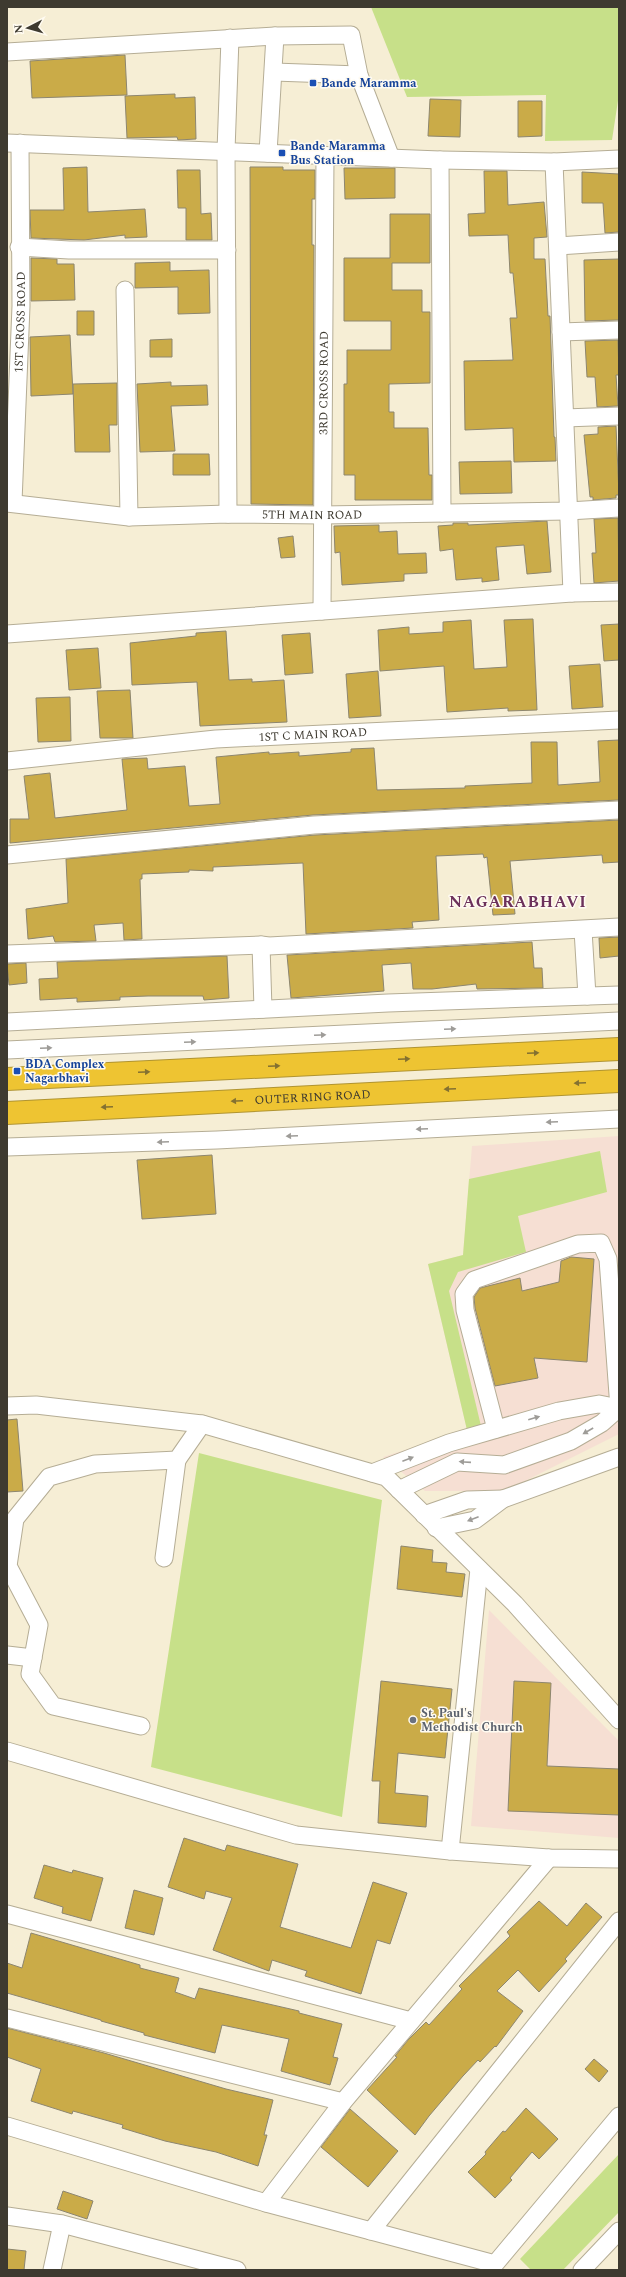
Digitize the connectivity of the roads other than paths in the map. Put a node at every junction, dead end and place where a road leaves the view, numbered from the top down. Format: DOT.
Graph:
graph roads {
  1 [pos="275,36"];
  2 [pos="230,38"];
  3 [pos="7,52"];
  4 [pos="274,72"];
  5 [pos="359,75"];
  6 [pos="13,143"];
  7 [pos="226,152"];
  8 [pos="268,153"];
  9 [pos="326,156"];
  10 [pos="391,158"];
  11 [pos="619,159"];
  12 [pos="440,160"];
  13 [pos="554,162"];
  14 [pos="13,215"];
  15 [pos="619,242"];
  16 [pos="558,246"];
  17 [pos="19,247"];
  18 [pos="227,250"];
  19 [pos="125,290"];
  20 [pos="14,307"];
  21 [pos="619,330"];
  22 [pos="561,332"];
  23 [pos="12,402"];
  24 [pos="619,416"];
  25 [pos="565,418"];
  26 [pos="10,503"];
  27 [pos="619,508"];
  28 [pos="568,511"];
  29 [pos="228,514"];
  30 [pos="442,514"];
  31 [pos="322,515"];
  32 [pos="129,517"];
  33 [pos="619,592"];
  34 [pos="572,593"];
  35 [pos="322,611"];
  36 [pos="7,634"];
  37 [pos="619,720"];
  38 [pos="7,761"];
  39 [pos="619,810"];
  40 [pos="7,855"];
  41 [pos="619,927"];
  42 [pos="583,930"];
  43 [pos="261,945"];
  44 [pos="7,954"];
  45 [pos="619,995"];
  46 [pos="587,996"];
  47 [pos="263,1010"];
  48 [pos="619,1021"];
  49 [pos="7,1022"];
  50 [pos="619,1049"];
  51 [pos="7,1050"];
  52 [pos="7,1079"];
  53 [pos="619,1081"];
  54 [pos="7,1113"];
  55 [pos="619,1119"];
  56 [pos="7,1147"];
  57 [pos="7,1406"];
  58 [pos="619,1408"];
  59 [pos="202,1424"];
  60 [pos="496,1429"];
  61 [pos="619,1457"];
  62 [pos="177,1460"];
  63 [pos="372,1473"];
  64 [pos="399,1490"];
  65 [pos="503,1499"];
  66 [pos="424,1515"];
  67 [pos="436,1528"];
  68 [pos="164,1558"];
  69 [pos="479,1569"];
  70 [pos="7,1655"];
  71 [pos="33,1658"];
  72 [pos="612,1701"];
  73 [pos="619,1720"];
  74 [pos="141,1726"];
  75 [pos="7,1751"];
  76 [pos="450,1851"];
  77 [pos="549,1858"];
  78 [pos="619,1859"];
  79 [pos="7,1914"];
  80 [pos="619,1921"];
  81 [pos="7,2018"];
  82 [pos="411,2021"];
  83 [pos="343,2102"];
  84 [pos="619,2116"];
  85 [pos="7,2126"];
  86 [pos="266,2203"];
  87 [pos="7,2216"];
  88 [pos="62,2224"];
  89 [pos="371,2231"];
  90 [pos="619,2231"];
  91 [pos="187,2263"];
  92 [pos="496,2268"];
  93 [pos="52,2270"];
  94 [pos="237,2270"];
  95 [pos="582,2270"];
  1 -- 2 [label="street"];
  1 -- 4 [label="street"];
  1 -- 5 [label="street"];
  2 -- 3 [label="street"];
  2 -- 7 [label="street"];
  4 -- 5 [label="street"];
  4 -- 8 [label="street"];
  5 -- 10 [label="street"];
  6 -- 7 [label="street"];
  6 -- 14 [label="street, 1ST CROSS ROAD"];
  7 -- 8 [label="street"];
  7 -- 18 [label="street"];
  8 -- 9 [label="street"];
  9 -- 10 [label="street"];
  9 -- 31 [label="street, 3RD CROSS ROAD"];
  10 -- 12 [label="street"];
  11 -- 13 [label="street"];
  12 -- 13 [label="street"];
  12 -- 30 [label="street"];
  13 -- 16 [label="street"];
  14 -- 17 [label="street, 1ST CROSS ROAD"];
  15 -- 16 [label="street"];
  16 -- 22 [label="street"];
  17 -- 18 [label="street"];
  17 -- 20 [label="street, 1ST CROSS ROAD"];
  18 -- 29 [label="street"];
  19 -- 32 [label="street"];
  20 -- 23 [label="street, 1ST CROSS ROAD"];
  21 -- 22 [label="street"];
  22 -- 25 [label="street"];
  23 -- 26 [label="street, 1ST CROSS ROAD"];
  24 -- 25 [label="street"];
  25 -- 28 [label="street"];
  26 -- 32 [label="street, 5TH MAIN ROAD"];
  27 -- 28 [label="street, 5TH MAIN ROAD"];
  28 -- 30 [label="street, 5TH MAIN ROAD"];
  28 -- 34 [label="street"];
  29 -- 31 [label="street, 5TH MAIN ROAD"];
  29 -- 32 [label="street, 5TH MAIN ROAD"];
  30 -- 31 [label="street, 5TH MAIN ROAD"];
  31 -- 35 [label="street, 3RD CROSS ROAD"];
  33 -- 34 [label="street"];
  34 -- 35 [label="street"];
  35 -- 36 [label="street"];
  37 -- 38 [label="street, 1ST C MAIN ROAD"];
  39 -- 40 [label="street"];
  41 -- 42 [label="street"];
  42 -- 43 [label="street"];
  42 -- 46 [label="street"];
  43 -- 44 [label="street"];
  43 -- 47 [label="street"];
  45 -- 46 [label="street"];
  46 -- 47 [label="street"];
  47 -- 49 [label="street"];
  51 -- 48 [label="street, one-way"];
  52 -- 50 [label="highway, one-way"];
  53 -- 54 [label="highway, OUTER RING ROAD, one-way"];
  55 -- 56 [label="street, one-way"];
  57 -- 59 [label="street"];
  58 -- 60 [label="street"];
  59 -- 62 [label="street"];
  59 -- 63 [label="street"];
  63 -- 60 [label="street, one-way"];
  60 -- 64 [label="street, one-way"];
  61 -- 65 [label="street"];
  62 -- 68 [label="street"];
  62 -- 71 [label="street"];
  63 -- 64 [label="street"];
  64 -- 66 [label="street"];
  65 -- 66 [label="street"];
  65 -- 67 [label="street, one-way"];
  66 -- 67 [label="street"];
  67 -- 69 [label="street"];
  69 -- 72 [label="street"];
  69 -- 76 [label="street"];
  70 -- 71 [label="street"];
  71 -- 74 [label="street"];
  72 -- 73 [label="street"];
  75 -- 76 [label="street"];
  76 -- 77 [label="street"];
  77 -- 78 [label="street"];
  77 -- 82 [label="street"];
  79 -- 82 [label="street"];
  80 -- 89 [label="street"];
  81 -- 83 [label="street"];
  82 -- 83 [label="street"];
  83 -- 86 [label="street"];
  84 -- 92 [label="street"];
  85 -- 86 [label="street"];
  86 -- 89 [label="street"];
  87 -- 88 [label="street"];
  88 -- 91 [label="street"];
  88 -- 93 [label="street"];
  89 -- 92 [label="street"];
  90 -- 95 [label="street"];
  91 -- 94 [label="street"];
}
